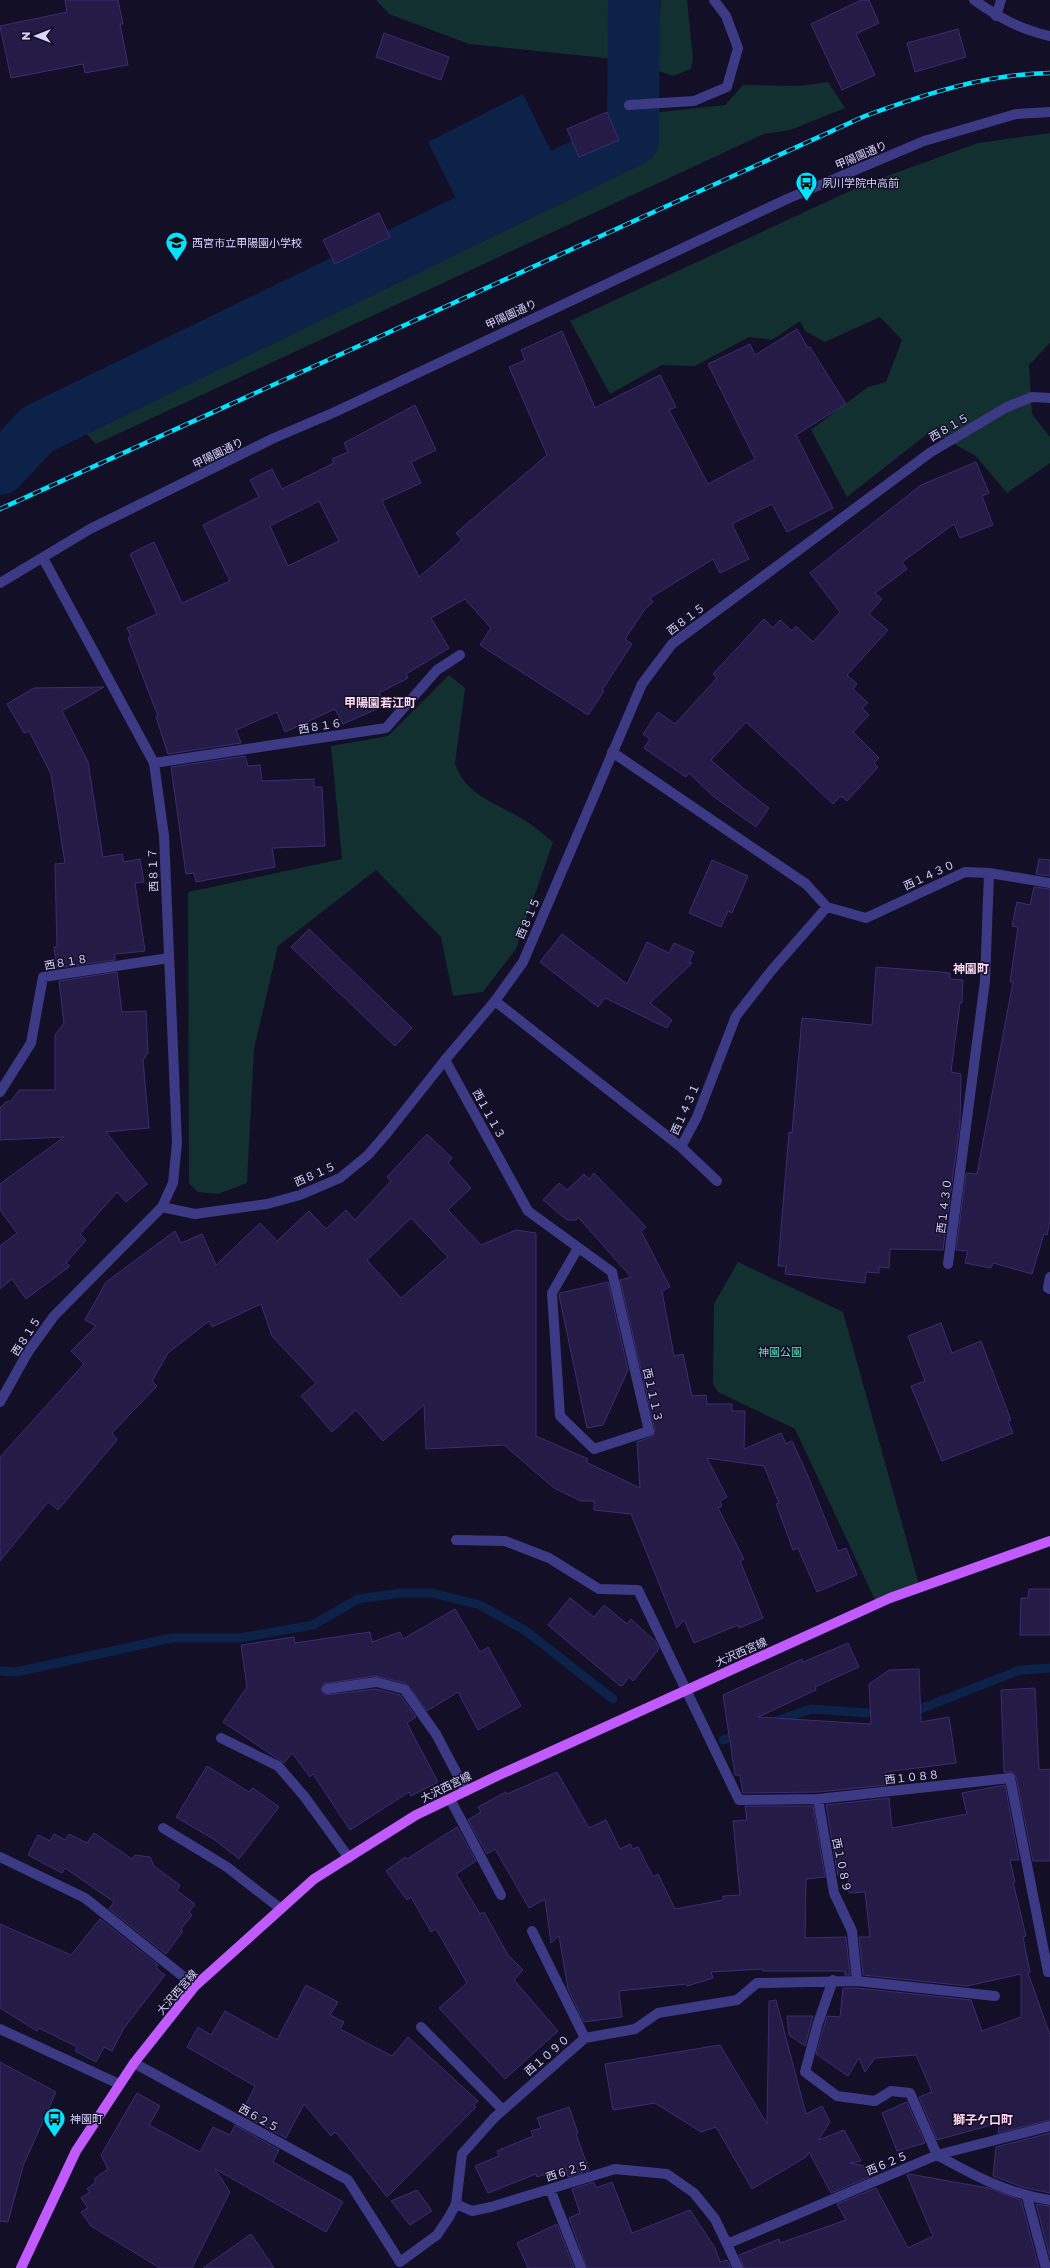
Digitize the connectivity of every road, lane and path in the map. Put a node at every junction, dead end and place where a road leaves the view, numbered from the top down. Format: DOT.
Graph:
graph roads {
  1 [pos="714,0"];
  2 [pos="974,0"];
  3 [pos="1001,0"];
  4 [pos="996,16"];
  5 [pos="1050,36"];
  6 [pos="629,105"];
  7 [pos="1050,112"];
  8 [pos="1050,398"];
  9 [pos="43,558"];
  10 [pos="0,583"];
  11 [pos="460,655"];
  12 [pos="612,752"];
  13 [pos="154,763"];
  14 [pos="989,873"];
  15 [pos="1050,884"];
  16 [pos="827,906"];
  17 [pos="169,958"];
  18 [pos="495,1001"];
  19 [pos="445,1060"];
  20 [pos="0,1092"];
  21 [pos="681,1147"];
  22 [pos="717,1181"];
  23 [pos="162,1207"];
  24 [pos="578,1248"];
  25 [pos="948,1264"];
  26 [pos="1050,1277"];
  27 [pos="1050,1289"];
  28 [pos="0,1402"];
  29 [pos="456,1540"];
  30 [pos="1050,1541"];
  31 [pos="327,1689"];
  32 [pos="686,1690"];
  33 [pos="221,1738"];
  34 [pos="466,1791"];
  35 [pos="450,1799"];
  36 [pos="818,1799"];
  37 [pos="163,1828"];
  38 [pos="0,1857"];
  39 [pos="349,1858"];
  40 [pos="501,1894"];
  41 [pos="281,1909"];
  42 [pos="532,1932"];
  43 [pos="1050,1972"];
  44 [pos="833,1980"];
  45 [pos="857,1981"];
  46 [pos="195,1986"];
  47 [pos="995,1996"];
  48 [pos="422,2028"];
  49 [pos="0,2029"];
  50 [pos="585,2038"];
  51 [pos="134,2063"];
  52 [pos="119,2084"];
  53 [pos="502,2110"];
  54 [pos="1050,2126"];
  55 [pos="937,2155"];
  56 [pos="550,2189"];
  57 [pos="1027,2197"];
  58 [pos="1050,2200"];
  59 [pos="456,2204"];
  60 [pos="727,2244"];
  61 [pos="399,2265"];
  62 [pos="21,2268"];
  63 [pos="581,2268"];
  64 [pos="738,2268"];
  65 [pos="1046,2268"];
  1 -- 6 [label="street"];
  2 -- 4 [label="street"];
  3 -- 4 [label="street"];
  4 -- 5 [label="street"];
  7 -- 9 [label="street, 甲陽園通り"];
  8 -- 12 [label="street, 西８１５"];
  9 -- 10 [label="street, 甲陽園通り"];
  9 -- 13 [label="street, 西８１７"];
  11 -- 13 [label="street, 西８１６"];
  12 -- 16 [label="street, 西１４３０"];
  12 -- 18 [label="street, 西８１５"];
  13 -- 17 [label="street, 西８１７"];
  14 -- 15 [label="street"];
  14 -- 16 [label="street, 西１４３０"];
  14 -- 25 [label="street, 西１４３０"];
  16 -- 21 [label="street, 西１４３１"];
  17 -- 20 [label="street, 西８１８"];
  17 -- 23 [label="street, 西８１７"];
  18 -- 19 [label="street, 西８１５"];
  18 -- 21 [label="street, 西１４３１"];
  19 -- 23 [label="street, 西８１５"];
  19 -- 24 [label="street, 西１１１３"];
  21 -- 22 [label="street"];
  23 -- 28 [label="street, 西８１５"];
  24 -- 24 [label="street, 西１１１３"];
  26 -- 27 [label="street"];
  29 -- 32 [label="street"];
  30 -- 32 [label="main road, 大沢西宮線"];
  31 -- 34 [label="street"];
  32 -- 34 [label="main road, 大沢西宮線"];
  32 -- 36 [label="street, 西１０８８"];
  33 -- 39 [label="street"];
  34 -- 35 [label="main road, 大沢西宮線"];
  35 -- 39 [label="main road, 大沢西宮線"];
  35 -- 40 [label="street"];
  36 -- 43 [label="street, 西１０８８"];
  36 -- 45 [label="street, 西１０８９"];
  37 -- 41 [label="street"];
  38 -- 46 [label="street"];
  39 -- 41 [label="main road, 大沢西宮線"];
  41 -- 46 [label="main road, 大沢西宮線"];
  42 -- 50 [label="street"];
  44 -- 45 [label="street, 西１０９０"];
  44 -- 50 [label="street, 西１０９０"];
  44 -- 55 [label="street"];
  45 -- 47 [label="street, 西１０９０"];
  46 -- 51 [label="main road, 大沢西宮線"];
  48 -- 53 [label="street"];
  49 -- 52 [label="street"];
  50 -- 53 [label="street, 西１０９０"];
  51 -- 52 [label="main road, 大沢西宮線"];
  51 -- 61 [label="street, 西６２５"];
  52 -- 62 [label="main road, 大沢西宮線"];
  53 -- 59 [label="street, 西１０９０"];
  54 -- 55 [label="street, 西６２５"];
  55 -- 57 [label="street"];
  55 -- 60 [label="street, 西６２５"];
  56 -- 59 [label="street, 西６２５"];
  56 -- 60 [label="street, 西６２５"];
  56 -- 63 [label="street"];
  57 -- 58 [label="street"];
  57 -- 65 [label="street"];
  59 -- 61 [label="street, 西６２５"];
  60 -- 64 [label="street"];
}
